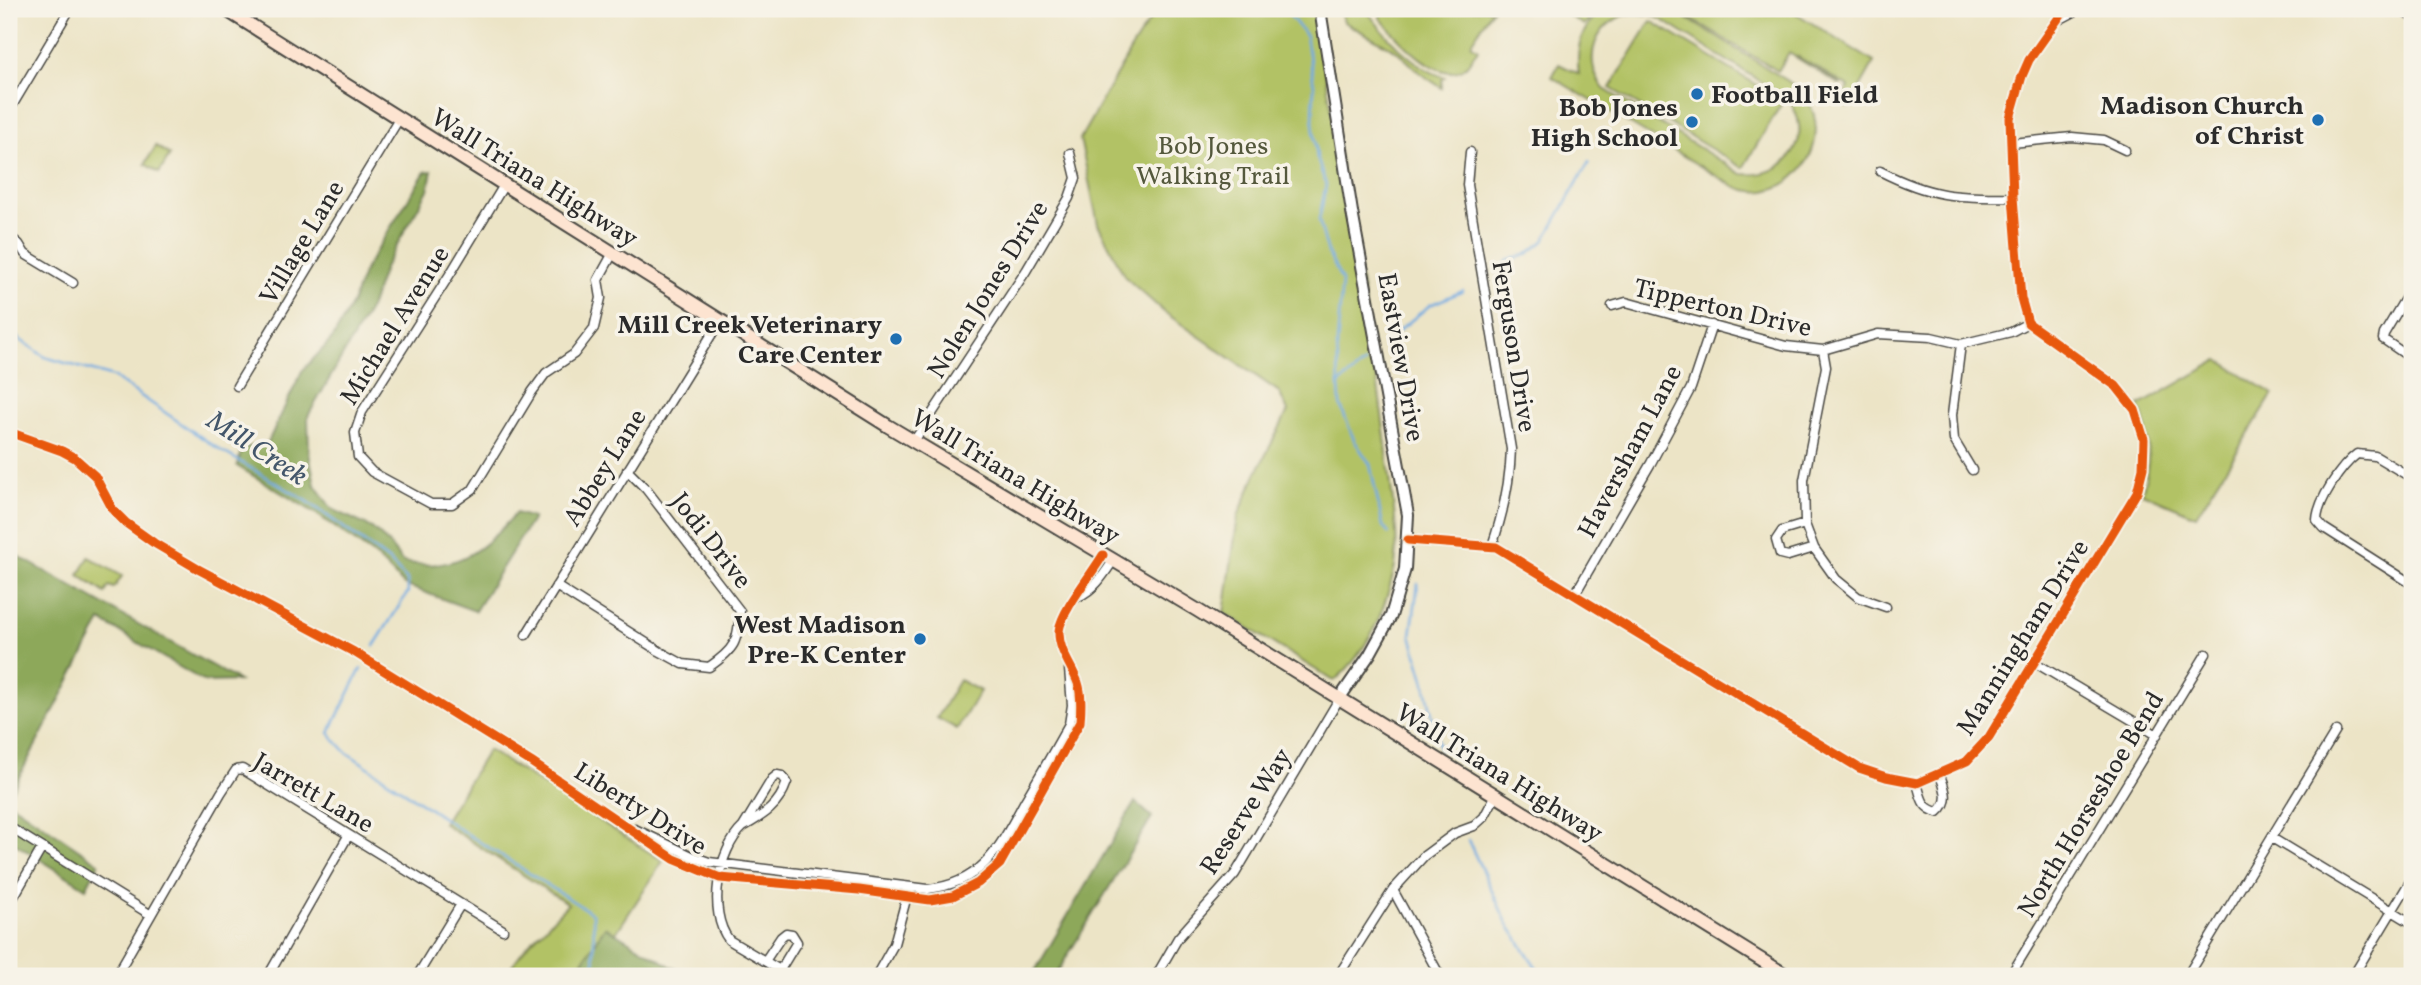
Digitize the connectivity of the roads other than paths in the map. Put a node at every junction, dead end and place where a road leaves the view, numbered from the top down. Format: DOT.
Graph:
graph roads {
  1 [pos="69,9"];
  2 [pos="225,9"];
  3 [pos="1320,9"];
  4 [pos="2065,9"];
  5 [pos="2080,9"];
  6 [pos="2403,9"];
  7 [pos="2412,14"];
  8 [pos="2056,22"];
  9 [pos="9,111"];
  10 [pos="399,119"];
  11 [pos="2012,143"];
  12 [pos="2125,150"];
  13 [pos="1470,152"];
  14 [pos="1070,153"];
  15 [pos="1880,171"];
  16 [pos="503,185"];
  17 [pos="2013,197"];
  18 [pos="9,236"];
  19 [pos="613,253"];
  20 [pos="73,283"];
  21 [pos="2412,287"];
  22 [pos="1612,306"];
  23 [pos="720,321"];
  24 [pos="2028,323"];
  25 [pos="1712,325"];
  26 [pos="1961,344"];
  27 [pos="1823,350"];
  28 [pos="2412,359"];
  29 [pos="237,386"];
  30 [pos="9,432"];
  31 [pos="914,441"];
  32 [pos="627,470"];
  33 [pos="1972,470"];
  34 [pos="2412,478"];
  35 [pos="1805,524"];
  36 [pos="1408,540"];
  37 [pos="1492,546"];
  38 [pos="1814,548"];
  39 [pos="1108,558"];
  40 [pos="2412,584"];
  41 [pos="556,586"];
  42 [pos="1575,594"];
  43 [pos="1886,607"];
  44 [pos="526,635"];
  45 [pos="2206,654"];
  46 [pos="2034,662"];
  47 [pos="1069,666"];
  48 [pos="1339,699"];
  49 [pos="2336,731"];
  50 [pos="2157,734"];
  51 [pos="1940,775"];
  52 [pos="1917,783"];
  53 [pos="1496,795"];
  54 [pos="626,825"];
  55 [pos="9,827"];
  56 [pos="743,827"];
  57 [pos="348,836"];
  58 [pos="2272,838"];
  59 [pos="42,848"];
  60 [pos="723,864"];
  61 [pos="720,878"];
  62 [pos="2412,878"];
  63 [pos="909,886"];
  64 [pos="1392,890"];
  65 [pos="907,897"];
  66 [pos="461,904"];
  67 [pos="9,905"];
  68 [pos="2393,911"];
  69 [pos="151,915"];
  70 [pos="2412,923"];
  71 [pos="503,930"];
  72 [pos="765,961"];
  73 [pos="780,970"];
  74 [pos="117,976"];
  75 [pos="268,976"];
  76 [pos="417,976"];
  77 [pos="790,976"];
  78 [pos="876,976"];
  79 [pos="1156,976"];
  80 [pos="1338,976"];
  81 [pos="1440,976"];
  82 [pos="1787,976"];
  83 [pos="2010,976"];
  84 [pos="2187,976"];
  85 [pos="2353,976"];
  1 -- 9 [label="street"];
  2 -- 10 [label="main road, Wall Triana Highway"];
  3 -- 36 [label="street, Eastview Drive"];
  4 -- 8 [label="street"];
  5 -- 8 [label="street"];
  6 -- 7 [label="main road"];
  8 -- 11 [label="street"];
  10 -- 16 [label="main road, Wall Triana Highway"];
  10 -- 29 [label="street, Village Lane"];
  11 -- 12 [label="street"];
  11 -- 17 [label="street"];
  13 -- 37 [label="street, Ferguson Drive"];
  14 -- 31 [label="street, Nolen Jones Drive"];
  15 -- 17 [label="street"];
  16 -- 19 [label="main road, Wall Triana Highway"];
  16 -- 19 [label="street, Michael Avenue"];
  17 -- 24 [label="street"];
  18 -- 20 [label="street"];
  19 -- 23 [label="main road, Wall Triana Highway"];
  21 -- 28 [label="street"];
  22 -- 25 [label="street, Tipperton Drive"];
  23 -- 31 [label="main road, Wall Triana Highway"];
  23 -- 32 [label="street, Abbey Lane"];
  24 -- 26 [label="street, Tipperton Drive"];
  24 -- 46 [label="street, Manningham Drive"];
  25 -- 27 [label="street, Tipperton Drive"];
  25 -- 42 [label="street, Haversham Lane"];
  26 -- 27 [label="street, Tipperton Drive"];
  26 -- 33 [label="street"];
  27 -- 35 [label="street"];
  30 -- 54 [label="street, Liberty Drive"];
  31 -- 39 [label="main road, Wall Triana Highway"];
  32 -- 41 [label="street, Abbey Lane"];
  32 -- 41 [label="street, Jodi Drive"];
  34 -- 40 [label="street"];
  35 -- 38 [label="street"];
  35 -- 38 [label="street"];
  36 -- 37 [label="street"];
  36 -- 48 [label="street, Eastview Drive"];
  37 -- 42 [label="street"];
  38 -- 43 [label="street"];
  39 -- 47 [label="street, Liberty Drive"];
  39 -- 48 [label="main road, Wall Triana Highway"];
  41 -- 44 [label="street, Abbey Lane"];
  42 -- 52 [label="street"];
  45 -- 50 [label="street, North Horseshoe Bend"];
  46 -- 50 [label="street"];
  46 -- 51 [label="street, Manningham Drive"];
  47 -- 63 [label="street, Liberty Drive"];
  47 -- 65 [label="street, Liberty Drive"];
  48 -- 53 [label="main road, Wall Triana Highway"];
  48 -- 79 [label="street, Reserve Way"];
  49 -- 58 [label="street"];
  50 -- 83 [label="street, North Horseshoe Bend"];
  51 -- 52 [label="street, Manningham Drive"];
  51 -- 52 [label="street"];
  53 -- 64 [label="street"];
  53 -- 82 [label="main road, Wall Triana Highway"];
  54 -- 60 [label="street, Liberty Drive"];
  54 -- 61 [label="street, Liberty Drive"];
  55 -- 59 [label="street"];
  56 -- 56 [label="street"];
  56 -- 60 [label="street"];
  57 -- 66 [label="street, Jarrett Lane"];
  57 -- 69 [label="street, Jarrett Lane"];
  57 -- 75 [label="street"];
  58 -- 68 [label="street"];
  58 -- 84 [label="street"];
  59 -- 67 [label="street"];
  59 -- 69 [label="street"];
  60 -- 61 [label="street"];
  60 -- 63 [label="street, Liberty Drive"];
  61 -- 65 [label="street, Liberty Drive"];
  61 -- 72 [label="street"];
  62 -- 68 [label="street"];
  63 -- 65 [label="street"];
  64 -- 80 [label="street"];
  64 -- 81 [label="street"];
  65 -- 78 [label="street"];
  66 -- 71 [label="street, Jarrett Lane"];
  66 -- 76 [label="street"];
  68 -- 70 [label="street"];
  68 -- 85 [label="street"];
  69 -- 74 [label="street, Jarrett Lane"];
  72 -- 73 [label="street"];
  72 -- 73 [label="street"];
  73 -- 77 [label="street"];
}
